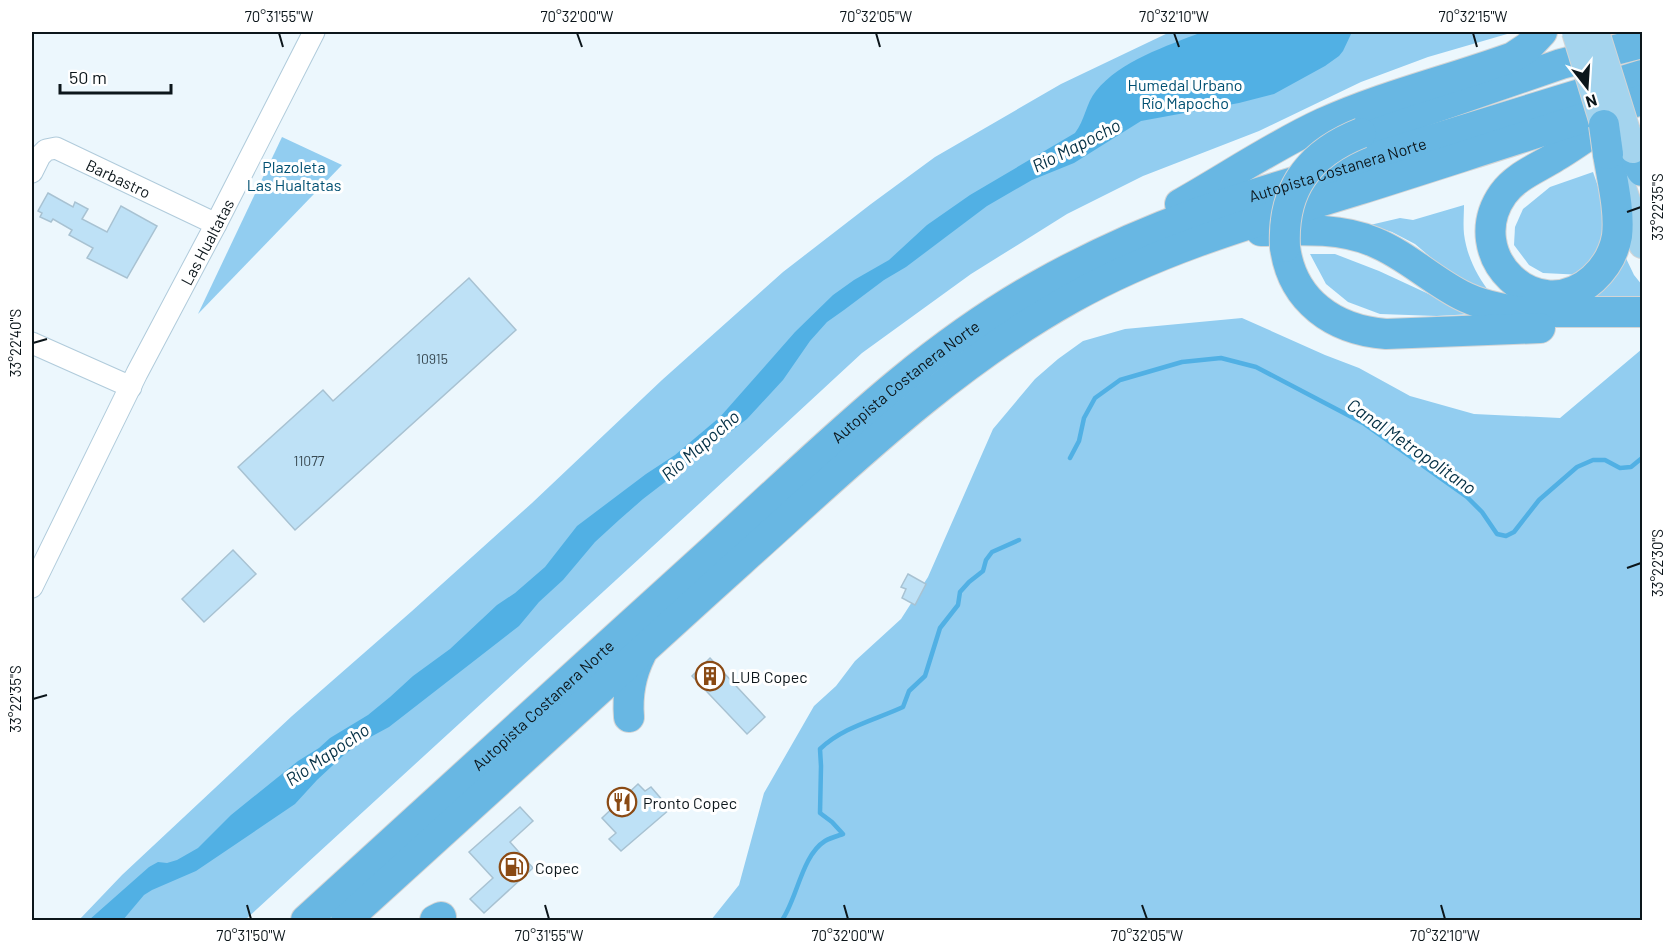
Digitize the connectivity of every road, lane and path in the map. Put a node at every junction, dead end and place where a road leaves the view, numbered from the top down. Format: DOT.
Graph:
graph roads {
  1 [pos="314,32"];
  2 [pos="1542,32"];
  3 [pos="1575,32"];
  4 [pos="1596,32"];
  5 [pos="1642,43"];
  6 [pos="1596,66"];
  7 [pos="1642,75"];
  8 [pos="1642,100"];
  9 [pos="1642,119"];
  10 [pos="1621,154"];
  11 [pos="32,172"];
  12 [pos="1298,208"];
  13 [pos="216,224"];
  14 [pos="1219,235"];
  15 [pos="1118,245"];
  16 [pos="1642,245"];
  17 [pos="1642,312"];
  18 [pos="1642,324"];
  19 [pos="32,344"];
  20 [pos="130,387"];
  21 [pos="32,586"];
  22 [pos="644,648"];
  23 [pos="629,717"];
  24 [pos="306,921"];
  25 [pos="346,921"];
  1 -- 13 [label="street, Las Hualtatas"];
  2 -- 15 [label="highway"];
  3 -- 6 [label="main road, bridge"];
  4 -- 6 [label="main road, bridge"];
  5 -- 18 [label="highway, bridge"];
  6 -- 10 [label="main road, bridge"];
  6 -- 10 [label="main road, bridge"];
  7 -- 15 [label="highway, Autopista Costanera Norte"];
  8 -- 12 [label="highway, Autopista Costanera Norte"];
  9 -- 10 [label="highway"];
  10 -- 10 [label="highway"];
  10 -- 12 [label="highway"];
  10 -- 16 [label="main road"];
  11 -- 13 [label="street, Barbastro"];
  12 -- 14 [label="highway, Autopista Costanera Norte"];
  13 -- 20 [label="street, Las Hualtatas"];
  14 -- 17 [label="highway"];
  14 -- 22 [label="highway, Autopista Costanera Norte"];
  15 -- 24 [label="highway, Autopista Costanera Norte"];
  19 -- 20 [label="street"];
  20 -- 21 [label="street, Las Hualtatas"];
  22 -- 23 [label="highway"];
  22 -- 25 [label="highway, Autopista Costanera Norte"];
}
